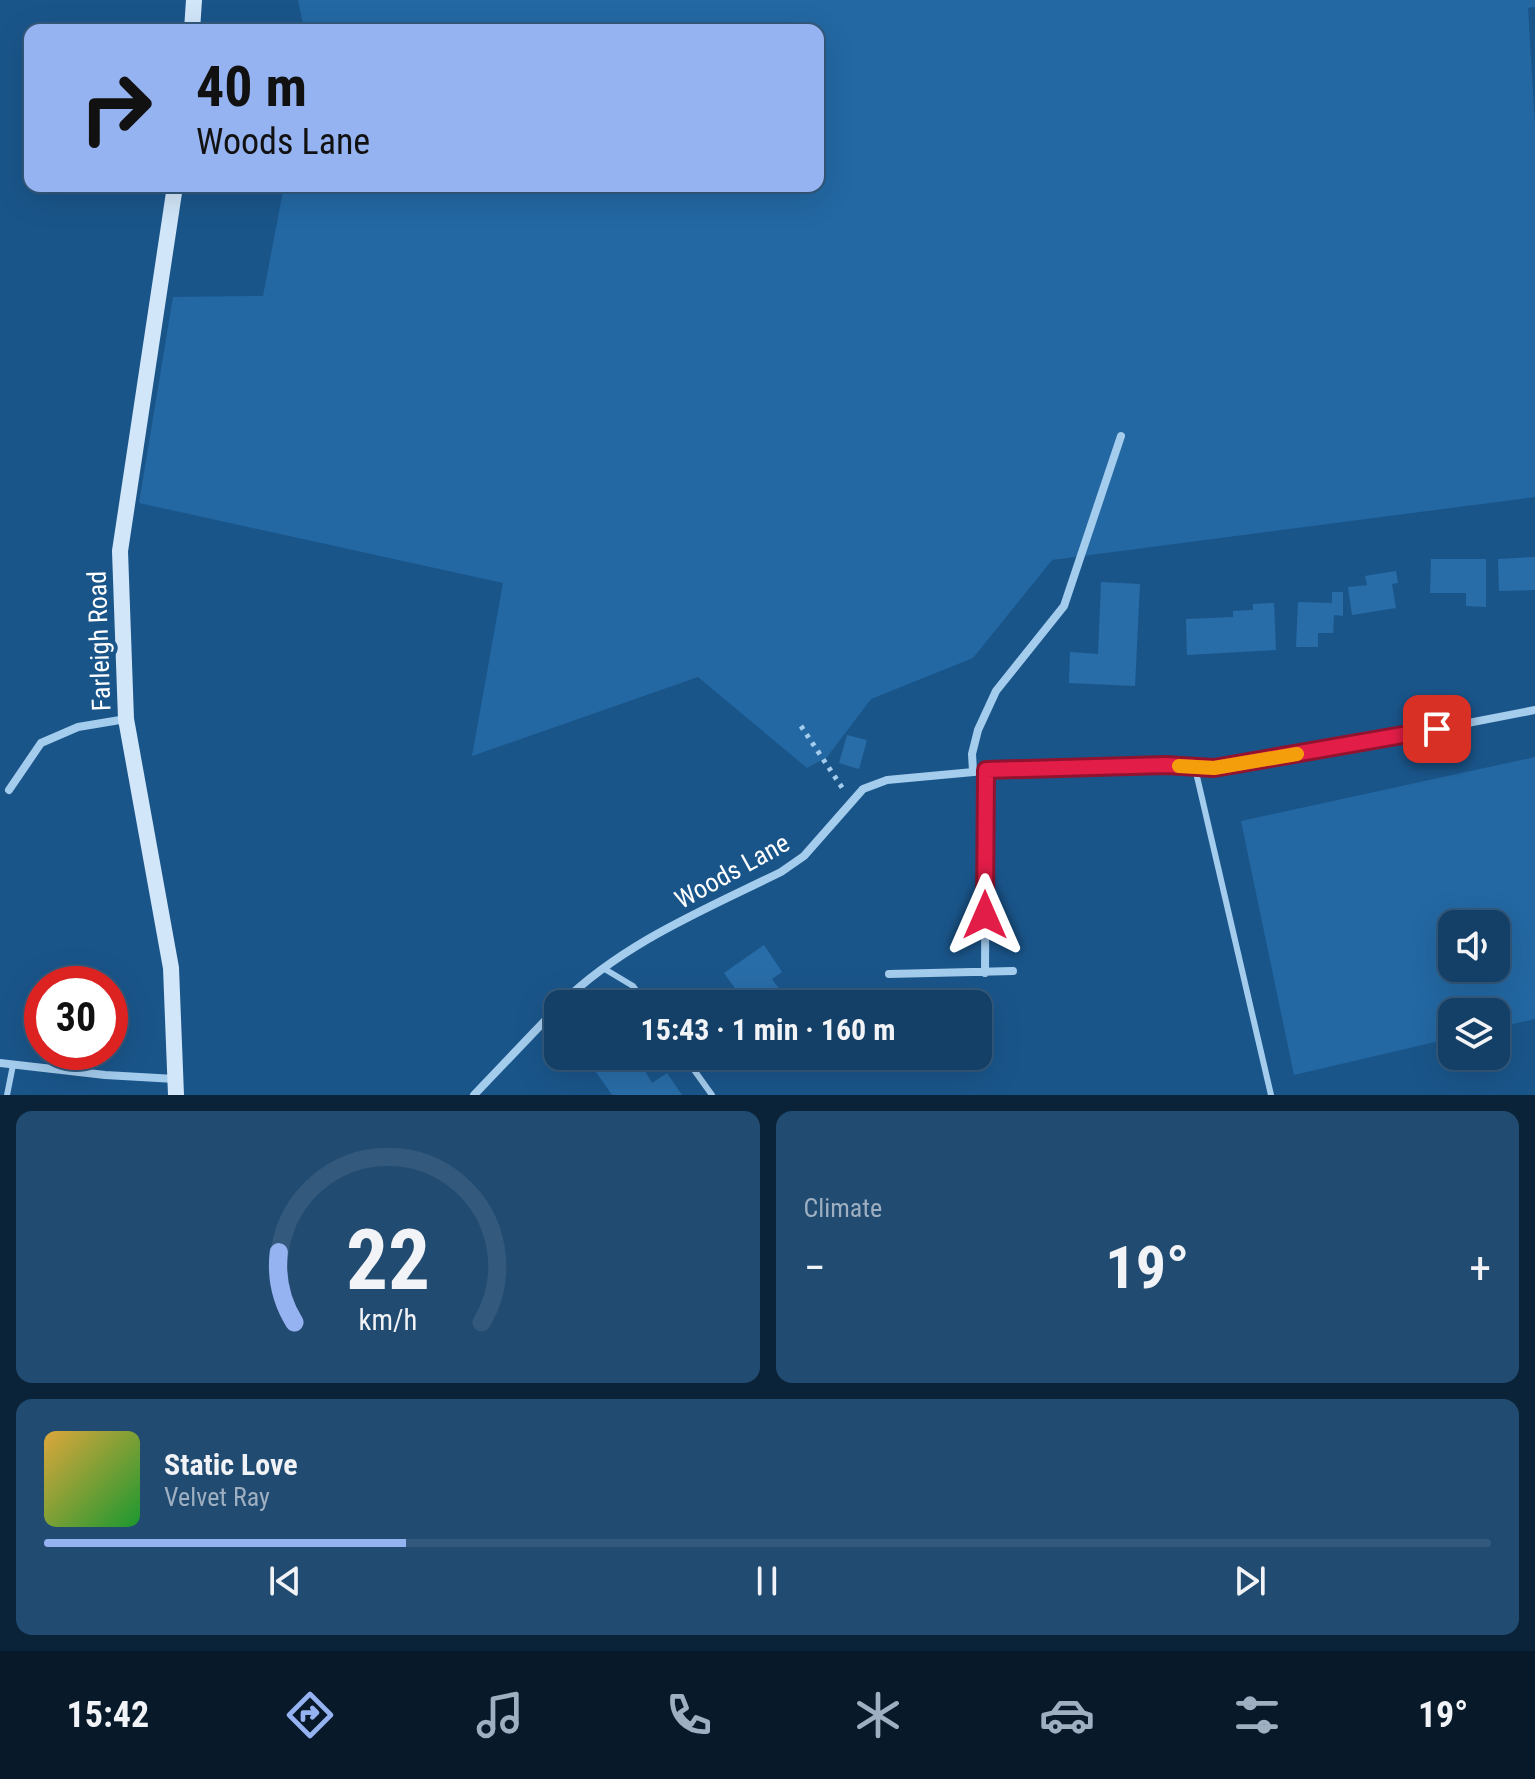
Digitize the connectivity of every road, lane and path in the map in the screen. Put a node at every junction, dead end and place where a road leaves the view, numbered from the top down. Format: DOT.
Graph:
graph roads {
  1 [pos="194,0"];
  2 [pos="192,24"];
  3 [pos="174,192"];
  4 [pos="1121,436"];
  5 [pos="1535,710"];
  6 [pos="126,719"];
  7 [pos="801,726"];
  8 [pos="1195,768"];
  9 [pos="986,770"];
  10 [pos="973,771"];
  11 [pos="9,790"];
  12 [pos="851,799"];
  13 [pos="603,968"];
  14 [pos="1013,971"];
  15 [pos="985,973"];
  16 [pos="889,974"];
  17 [pos="578,990"];
  18 [pos="636,990"];
  19 [pos="544,1021"];
  20 [pos="0,1063"];
  21 [pos="13,1065"];
  22 [pos="694,1070"];
  23 [pos="176,1087"];
  24 [pos="7,1095"];
  25 [pos="474,1095"];
  26 [pos="712,1095"];
  27 [pos="1271,1095"];
  1 -- 2 [label="main road"];
  3 -- 6 [label="main road, Farleigh Road"];
  4 -- 10 [label="street"];
  5 -- 8 [label="street, Woods Lane"];
  6 -- 11 [label="street"];
  6 -- 23 [label="main road, Farleigh Road"];
  7 -- 12 [label="path"];
  8 -- 9 [label="street, Woods Lane"];
  8 -- 27 [label="lane"];
  9 -- 10 [label="street, Woods Lane"];
  9 -- 15 [label="street"];
  10 -- 12 [label="street, Woods Lane"];
  12 -- 13 [label="street, Woods Lane"];
  13 -- 17 [label="street, Woods Lane"];
  13 -- 18 [label="lane"];
  14 -- 15 [label="street"];
  15 -- 16 [label="street"];
  19 -- 25 [label="street, Woods Lane"];
  20 -- 21 [label="street"];
  21 -- 23 [label="street"];
  21 -- 24 [label="lane"];
  22 -- 26 [label="lane"];
}
